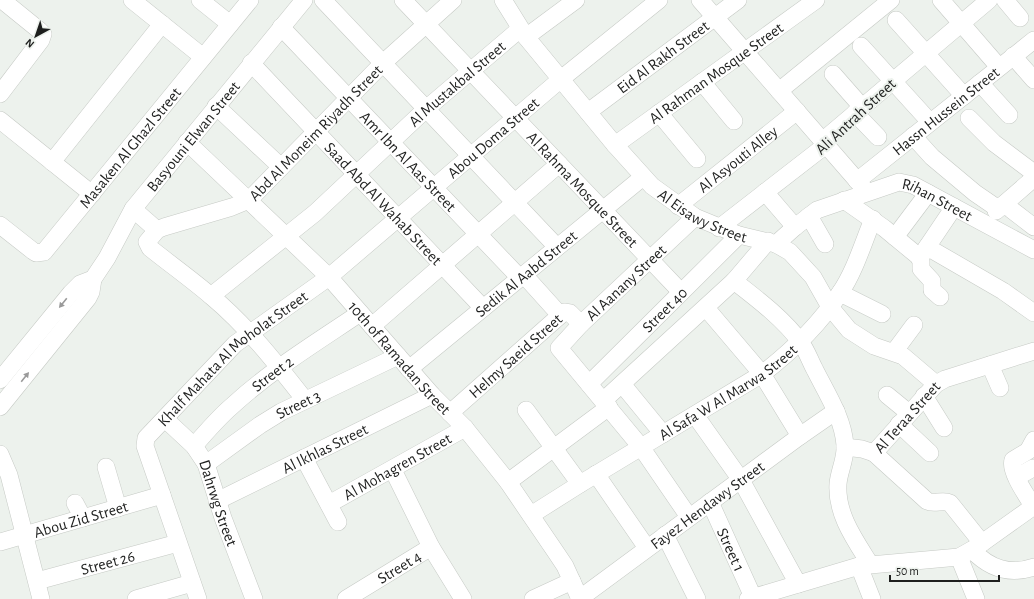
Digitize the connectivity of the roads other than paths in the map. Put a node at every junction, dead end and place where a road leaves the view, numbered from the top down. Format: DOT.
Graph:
graph roads {
  1 [pos="2,0"];
  2 [pos="132,0"];
  3 [pos="200,0"];
  4 [pos="250,0"];
  5 [pos="304,0"];
  6 [pos="323,0"];
  7 [pos="404,0"];
  8 [pos="453,0"];
  9 [pos="503,0"];
  10 [pos="576,0"];
  11 [pos="658,0"];
  12 [pos="700,0"];
  13 [pos="738,0"];
  14 [pos="816,0"];
  15 [pos="941,0"];
  16 [pos="989,0"];
  17 [pos="1005,0"];
  18 [pos="880,3"];
  19 [pos="715,17"];
  20 [pos="1020,18"];
  21 [pos="896,20"];
  22 [pos="961,22"];
  23 [pos="426,23"];
  24 [pos="162,24"];
  25 [pos="230,24"];
  26 [pos="281,27"];
  27 [pos="523,33"];
  28 [pos="1034,40"];
  29 [pos="861,46"];
  30 [pos="744,51"];
  31 [pos="925,53"];
  32 [pos="1013,56"];
  33 [pos="203,57"];
  34 [pos="383,63"];
  35 [pos="251,64"];
  36 [pos="999,67"];
  37 [pos="470,70"];
  38 [pos="833,74"];
  39 [pos="561,79"];
  40 [pos="1034,80"];
  41 [pos="893,81"];
  42 [pos="702,82"];
  43 [pos="980,83"];
  44 [pos="779,91"];
  45 [pos="0,94"];
  46 [pos="964,96"];
  47 [pos="348,98"];
  48 [pos="216,106"];
  49 [pos="426,109"];
  50 [pos="859,110"];
  51 [pos="797,111"];
  52 [pos="588,112"];
  53 [pos="659,113"];
  54 [pos="1009,115"];
  55 [pos="516,118"];
  56 [pos="969,118"];
  57 [pos="0,120"];
  58 [pos="734,121"];
  59 [pos="930,122"];
  60 [pos="315,131"];
  61 [pos="913,136"];
  62 [pos="878,137"];
  63 [pos="187,142"];
  64 [pos="391,142"];
  65 [pos="824,143"];
  66 [pos="615,145"];
  67 [pos="472,157"];
  68 [pos="697,159"];
  69 [pos="52,162"];
  70 [pos="559,164"];
  71 [pos="281,167"];
  72 [pos="1034,173"];
  73 [pos="356,175"];
  74 [pos="643,177"];
  75 [pos="1034,178"];
  76 [pos="862,187"];
  77 [pos="434,188"];
  78 [pos="765,192"];
  79 [pos="928,193"];
  80 [pos="92,194"];
  81 [pos="249,200"];
  82 [pos="844,200"];
  83 [pos="515,202"];
  84 [pos="678,206"];
  85 [pos="1002,206"];
  86 [pos="954,207"];
  87 [pos="133,209"];
  88 [pos="603,210"];
  89 [pos="809,216"];
  90 [pos="695,217"];
  91 [pos="398,218"];
  92 [pos="873,219"];
  93 [pos="983,222"];
  94 [pos="0,225"];
  95 [pos="795,226"];
  96 [pos="1034,227"];
  97 [pos="719,228"];
  98 [pos="157,230"];
  99 [pos="478,234"];
  100 [pos="739,235"];
  101 [pos="287,236"];
  102 [pos="895,237"];
  103 [pos="772,242"];
  104 [pos="825,244"];
  105 [pos="557,247"];
  106 [pos="1034,250"];
  107 [pos="924,252"];
  108 [pos="650,259"];
  109 [pos="442,265"];
  110 [pos="522,276"];
  111 [pos="329,277"];
  112 [pos="93,279"];
  113 [pos="734,281"];
  114 [pos="681,292"];
  115 [pos="840,293"];
  116 [pos="211,296"];
  117 [pos="940,297"];
  118 [pos="830,307"];
  119 [pos="483,308"];
  120 [pos="706,308"];
  121 [pos="360,313"];
  122 [pos="1034,313"];
  123 [pos="882,314"];
  124 [pos="560,315"];
  125 [pos="581,324"];
  126 [pos="914,325"];
  127 [pos="372,326"];
  128 [pos="249,333"];
  129 [pos="801,342"];
  130 [pos="1034,351"];
  131 [pos="894,352"];
  132 [pos="398,356"];
  133 [pos="990,365"];
  134 [pos="280,367"];
  135 [pos="409,369"];
  136 [pos="762,374"];
  137 [pos="0,380"];
  138 [pos="589,384"];
  139 [pos="622,384"];
  140 [pos="936,384"];
  141 [pos="1000,388"];
  142 [pos="432,395"];
  143 [pos="887,395"];
  144 [pos="924,396"];
  145 [pos="305,400"];
  146 [pos="606,403"];
  147 [pos="0,407"];
  148 [pos="526,410"];
  149 [pos="836,412"];
  150 [pos="450,413"];
  151 [pos="695,415"];
  152 [pos="904,418"];
  153 [pos="165,419"];
  154 [pos="465,428"];
  155 [pos="944,428"];
  156 [pos="662,434"];
  157 [pos="800,436"];
  158 [pos="1034,440"];
  159 [pos="194,446"];
  160 [pos="641,447"];
  161 [pos="845,447"];
  162 [pos="554,448"];
  163 [pos="874,453"];
  164 [pos="930,453"];
  165 [pos="0,454"];
  166 [pos="304,458"];
  167 [pos="206,464"];
  168 [pos="106,467"];
  169 [pos="1033,468"];
  170 [pos="393,470"];
  171 [pos="596,474"];
  172 [pos="1017,477"];
  173 [pos="741,480"];
  174 [pos="508,482"];
  175 [pos="580,484"];
  176 [pos="162,495"];
  177 [pos="217,500"];
  178 [pos="710,502"];
  179 [pos="329,504"];
  180 [pos="1034,506"];
  181 [pos="118,508"];
  182 [pos="531,515"];
  183 [pos="689,517"];
  184 [pos="338,522"];
  185 [pos="25,534"];
  186 [pos="665,534"];
  187 [pos="0,542"];
  188 [pos="178,543"];
  189 [pos="431,547"];
  190 [pos="647,548"];
  191 [pos="971,550"];
  192 [pos="865,565"];
  193 [pos="1034,567"];
  194 [pos="37,581"];
  195 [pos="572,581"];
  196 [pos="192,583"];
  197 [pos="798,589"];
  198 [pos="755,597"];
  199 [pos="350,598"];
  200 [pos="41,599"];
  201 [pos="136,599"];
  202 [pos="198,599"];
  203 [pos="254,599"];
  204 [pos="463,599"];
  205 [pos="533,599"];
  206 [pos="579,599"];
  207 [pos="697,599"];
  208 [pos="872,599"];
  209 [pos="976,599"];
  1 -- 45 [label="street"];
  2 -- 24 [label="street"];
  3 -- 25 [label="street"];
  4 -- 25 [label="street, Masaken Al Ghazl Street"];
  5 -- 26 [label="street, Basyouni Elwan Street"];
  6 -- 34 [label="street"];
  7 -- 23 [label="street, Al Rahma Mosque Street"];
  8 -- 23 [label="street, Abd Al Moneim Riyadh Street"];
  9 -- 27 [label="street, Al Eisawy Street"];
  10 -- 27 [label="street, Al Mustakbal Street"];
  11 -- 39 [label="street, Abou Doma Street"];
  12 -- 19 [label="street"];
  13 -- 19 [label="street, Eid Al Rakh Street"];
  14 -- 30 [label="street, Al Rahman Mosque Street"];
  15 -- 22 [label="street"];
  16 -- 22 [label="street, Ali Antrah Street"];
  17 -- 20 [label="street"];
  18 -- 44 [label="street"];
  19 -- 30 [label="street"];
  19 -- 52 [label="street, Eid Al Rakh Street"];
  21 -- 31 [label="street"];
  22 -- 31 [label="street, Ali Antrah Street"];
  22 -- 36 [label="street"];
  23 -- 34 [label="street, Abd Al Moneim Riyadh Street"];
  23 -- 37 [label="street, Al Rahma Mosque Street"];
  24 -- 33 [label="street"];
  24 -- 69 [label="street"];
  25 -- 33 [label="street, Masaken Al Ghazl Street"];
  26 -- 35 [label="street, Basyouni Elwan Street"];
  26 -- 47 [label="street, Amr Ibn Al Aas Street"];
  27 -- 37 [label="street, Al Mustakbal Street"];
  27 -- 39 [label="street, Al Eisawy Street"];
  28 -- 32 [label="street, Hassn Hussein Street"];
  29 -- 41 [label="street"];
  30 -- 42 [label="street, Al Rahman Mosque Street"];
  30 -- 44 [label="street"];
  31 -- 41 [label="street, Ali Antrah Street"];
  31 -- 46 [label="street"];
  32 -- 36 [label="street, Hassn Hussein Street"];
  32 -- 40 [label="street"];
  33 -- 80 [label="street, Masaken Al Ghazl Street"];
  34 -- 47 [label="street, Abd Al Moneim Riyadh Street"];
  34 -- 49 [label="street"];
  35 -- 48 [label="street, Basyouni Elwan Street"];
  35 -- 60 [label="street, Saad Abd Al Wahab Street"];
  36 -- 43 [label="street, Hassn Hussein Street"];
  37 -- 49 [label="street, Al Mustakbal Street"];
  37 -- 55 [label="street, Al Rahma Mosque Street"];
  38 -- 50 [label="street"];
  39 -- 52 [label="street, Al Eisawy Street"];
  39 -- 55 [label="street, Abou Doma Street"];
  41 -- 50 [label="street, Ali Antrah Street"];
  41 -- 59 [label="street"];
  42 -- 53 [label="street, Al Rahman Mosque Street"];
  42 -- 58 [label="street"];
  43 -- 46 [label="street, Hassn Hussein Street"];
  43 -- 54 [label="street"];
  44 -- 51 [label="street"];
  46 -- 59 [label="street, Hassn Hussein Street"];
  47 -- 60 [label="street, Abd Al Moneim Riyadh Street"];
  47 -- 64 [label="street, Amr Ibn Al Aas Street"];
  48 -- 63 [label="street, Basyouni Elwan Street"];
  48 -- 71 [label="street"];
  49 -- 64 [label="street, Al Mustakbal Street"];
  49 -- 67 [label="street"];
  50 -- 62 [label="street"];
  50 -- 65 [label="street, Ali Antrah Street"];
  51 -- 65 [label="street"];
  51 -- 84 [label="street, Al Asyouti Alley"];
  52 -- 66 [label="street, Al Eisawy Street"];
  53 -- 66 [label="street, Al Rahman Mosque Street"];
  53 -- 68 [label="street"];
  55 -- 67 [label="street, Abou Doma Street"];
  55 -- 70 [label="street, Al Rahma Mosque Street"];
  56 -- 72 [label="street"];
  57 -- 69 [label="street"];
  59 -- 61 [label="street, Hassn Hussein Street"];
  60 -- 71 [label="street, Abd Al Moneim Riyadh Street"];
  60 -- 73 [label="street, Saad Abd Al Wahab Street"];
  61 -- 76 [label="street, Hassn Hussein Street"];
  61 -- 85 [label="street"];
  63 -- 81 [label="street, 10th of Ramadan Street"];
  63 -- 87 [label="street, Basyouni Elwan Street"];
  64 -- 73 [label="street, Al Mustakbal Street"];
  64 -- 77 [label="street, Amr Ibn Al Aas Street"];
  65 -- 76 [label="street"];
  65 -- 78 [label="street, Ali Antrah Street"];
  66 -- 74 [label="street, Al Eisawy Street"];
  67 -- 77 [label="street, Abou Doma Street"];
  67 -- 83 [label="street"];
  69 -- 80 [label="street"];
  70 -- 83 [label="street"];
  70 -- 88 [label="street, Al Rahma Mosque Street"];
  71 -- 81 [label="street, Abd Al Moneim Riyadh Street"];
  73 -- 91 [label="street, Saad Abd Al Wahab Street"];
  73 -- 101 [label="street, Al Mustakbal Street"];
  74 -- 84 [label="street, Al Eisawy Street"];
  74 -- 88 [label="street, Sedik Al Aabd Street"];
  75 -- 85 [label="street"];
  76 -- 79 [label="street, Rihan Street"];
  76 -- 82 [label="street, Rihan Street"];
  77 -- 91 [label="street, Abou Doma Street"];
  77 -- 99 [label="street, Amr Ibn Al Aas Street"];
  78 -- 95 [label="street"];
  78 -- 97 [label="street, Ali Antrah Street"];
  79 -- 86 [label="street, Rihan Street"];
  79 -- 102 [label="street"];
  80 -- 94 [label="street, Masaken Al Ghazl Street"];
  81 -- 98 [label="street, Abd Al Moneim Riyadh Street"];
  81 -- 101 [label="street, 10th of Ramadan Street"];
  82 -- 89 [label="street, Rihan Street"];
  82 -- 92 [label="street"];
  83 -- 99 [label="street"];
  83 -- 105 [label="street"];
  84 -- 90 [label="street, Al Eisawy Street"];
  85 -- 93 [label="street"];
  85 -- 96 [label="street"];
  86 -- 93 [label="street, Rihan Street"];
  86 -- 107 [label="street"];
  87 -- 98 [label="street"];
  87 -- 112 [label="street, Basyouni Elwan Street"];
  88 -- 105 [label="street, Sedik Al Aabd Street"];
  88 -- 108 [label="street, Al Rahma Mosque Street"];
  89 -- 95 [label="street, Rihan Street"];
  89 -- 104 [label="street"];
  90 -- 97 [label="street, Al Eisawy Street"];
  90 -- 108 [label="street, Al Aanany Street"];
  91 -- 109 [label="street, Saad Abd Al Wahab Street"];
  91 -- 111 [label="street, Abou Doma Street"];
  92 -- 102 [label="street"];
  92 -- 115 [label="street, Al Safa W Al Marwa Street"];
  93 -- 106 [label="street, Rihan Street"];
  95 -- 103 [label="street, Rihan Street"];
  97 -- 100 [label="street, Al Eisawy Street"];
  98 -- 116 [label="street"];
  99 -- 109 [label="street"];
  99 -- 110 [label="street, Amr Ibn Al Aas Street"];
  100 -- 103 [label="street, Al Eisawy Street"];
  100 -- 114 [label="street, Street 40"];
  101 -- 111 [label="street, 10th of Ramadan Street"];
  101 -- 116 [label="street, Al Mustakbal Street"];
  102 -- 107 [label="street"];
  103 -- 113 [label="street, Rihan Street"];
  103 -- 118 [label="street, Al Eisawy Street"];
  105 -- 110 [label="street, Sedik Al Aabd Street"];
  107 -- 117 [label="street"];
  107 -- 122 [label="street"];
  108 -- 114 [label="street, Al Rahma Mosque Street"];
  108 -- 125 [label="street, Al Aanany Street"];
  109 -- 119 [label="street, Saad Abd Al Wahab Street"];
  109 -- 127 [label="street"];
  110 -- 119 [label="street, Sedik Al Aabd Street"];
  110 -- 124 [label="street, Amr Ibn Al Aas Street"];
  111 -- 121 [label="street, 10th of Ramadan Street"];
  111 -- 128 [label="street, Khalf Mahata Al Moholat Street"];
  112 -- 137 [label="street, Basyouni Elwan Street, one-way"];
  147 -- 112 [label="street, Basyouni Elwan Street, one-way"];
  113 -- 120 [label="street, Rihan Street"];
  113 -- 129 [label="street"];
  114 -- 138 [label="street, Street 40"];
  115 -- 118 [label="street, Al Safa W Al Marwa Street"];
  115 -- 123 [label="street"];
  116 -- 128 [label="street"];
  118 -- 129 [label="street, Al Safa W Al Marwa Street"];
  118 -- 131 [label="street, Al Eisawy Street"];
  119 -- 135 [label="street, Sedik Al Aabd Street"];
  120 -- 136 [label="street"];
  120 -- 139 [label="street, Rihan Street"];
  121 -- 127 [label="street, 10th of Ramadan Street"];
  121 -- 134 [label="street, Street 2"];
  124 -- 125 [label="street, Helmy Saeid Street"];
  124 -- 150 [label="street, Helmy Saeid Street"];
  125 -- 138 [label="street, Al Aanany Street"];
  126 -- 131 [label="street"];
  127 -- 132 [label="street, 10th of Ramadan Street"];
  128 -- 134 [label="street"];
  128 -- 153 [label="street, Khalf Mahata Al Moholat Street"];
  129 -- 136 [label="street, Al Safa W Al Marwa Street"];
  129 -- 149 [label="street"];
  130 -- 133 [label="street, Al Teraa Street"];
  131 -- 140 [label="street, Al Eisawy Street"];
  132 -- 135 [label="street, 10th of Ramadan Street"];
  132 -- 145 [label="street, Street 3"];
  133 -- 140 [label="street, Al Teraa Street"];
  133 -- 141 [label="street"];
  134 -- 145 [label="street"];
  134 -- 159 [label="street, Street 2"];
  135 -- 142 [label="street, 10th of Ramadan Street"];
  136 -- 151 [label="street, Al Safa W Al Marwa Street"];
  136 -- 157 [label="street"];
  138 -- 146 [label="street"];
  139 -- 146 [label="street, Rihan Street"];
  139 -- 156 [label="street"];
  140 -- 144 [label="street, Al Teraa Street"];
  142 -- 150 [label="street, 10th of Ramadan Street"];
  142 -- 166 [label="street, Al Ikhlas Street"];
  143 -- 152 [label="street"];
  144 -- 152 [label="street, Al Teraa Street"];
  144 -- 155 [label="street"];
  145 -- 167 [label="street, Street 3"];
  146 -- 160 [label="street"];
  146 -- 162 [label="street, Rihan Street"];
  148 -- 162 [label="street"];
  149 -- 157 [label="street, Fayez Hendawy Street"];
  149 -- 161 [label="street"];
  150 -- 154 [label="street, 10th of Ramadan Street"];
  151 -- 156 [label="street, Al Safa W Al Marwa Street"];
  151 -- 173 [label="street"];
  152 -- 163 [label="street, Al Teraa Street"];
  152 -- 164 [label="street"];
  153 -- 159 [label="street, Dahrwg Street"];
  153 -- 176 [label="street, Khalf Mahata Al Moholat Street"];
  154 -- 170 [label="street, Al Mohagren Street"];
  154 -- 174 [label="street, 10th of Ramadan Street"];
  156 -- 160 [label="street, Al Safa W Al Marwa Street"];
  157 -- 173 [label="street, Fayez Hendawy Street"];
  158 -- 172 [label="street"];
  159 -- 167 [label="street, Dahrwg Street"];
  160 -- 171 [label="street, Al Safa W Al Marwa Street"];
  160 -- 183 [label="street"];
  161 -- 163 [label="street"];
  161 -- 192 [label="street"];
  162 -- 174 [label="street, Rihan Street"];
  162 -- 175 [label="street"];
  163 -- 191 [label="street, Al Teraa Street"];
  165 -- 185 [label="street"];
  166 -- 177 [label="street, Al Ikhlas Street"];
  166 -- 179 [label="street"];
  167 -- 177 [label="street, Dahrwg Street"];
  168 -- 181 [label="street"];
  169 -- 172 [label="street"];
  170 -- 179 [label="street, Al Mohagren Street"];
  170 -- 189 [label="street"];
  171 -- 175 [label="street, Al Safa W Al Marwa Street"];
  171 -- 190 [label="street"];
  172 -- 180 [label="street"];
  173 -- 178 [label="street, Fayez Hendawy Street"];
  173 -- 197 [label="street"];
  174 -- 182 [label="street, 10th of Ramadan Street"];
  175 -- 182 [label="street, Al Safa W Al Marwa Street"];
  176 -- 181 [label="street, Abou Zid Street"];
  176 -- 188 [label="street"];
  177 -- 203 [label="street, Dahrwg Street"];
  178 -- 183 [label="street, Fayez Hendawy Street"];
  178 -- 198 [label="street, Street 1"];
  179 -- 184 [label="street"];
  180 -- 191 [label="street"];
  181 -- 185 [label="street, Abou Zid Street"];
  182 -- 195 [label="street, 10th of Ramadan Street"];
  183 -- 186 [label="street, Fayez Hendawy Street"];
  185 -- 187 [label="street, Abou Zid Street"];
  185 -- 194 [label="street"];
  186 -- 190 [label="street, Fayez Hendawy Street"];
  186 -- 207 [label="street"];
  188 -- 194 [label="street, Street 26"];
  188 -- 196 [label="street"];
  189 -- 199 [label="street, Street 4"];
  189 -- 204 [label="street"];
  190 -- 206 [label="street, Fayez Hendawy Street"];
  191 -- 192 [label="street"];
  191 -- 193 [label="street"];
  191 -- 209 [label="street"];
  192 -- 197 [label="street"];
  192 -- 208 [label="street"];
  194 -- 200 [label="street"];
  195 -- 205 [label="street"];
  195 -- 206 [label="street, 10th of Ramadan Street"];
  196 -- 201 [label="street"];
  196 -- 202 [label="street"];
  197 -- 198 [label="street"];
}
